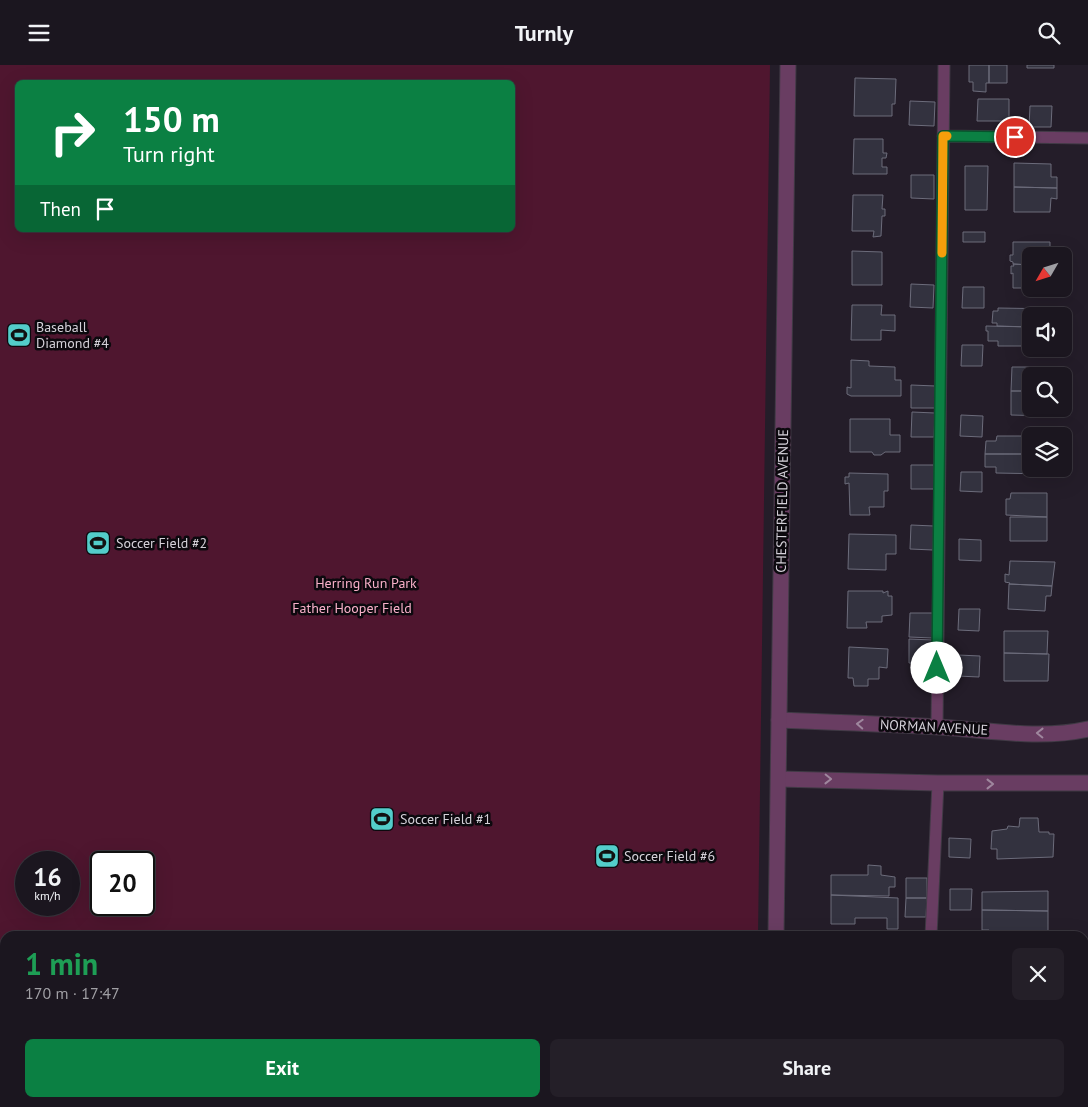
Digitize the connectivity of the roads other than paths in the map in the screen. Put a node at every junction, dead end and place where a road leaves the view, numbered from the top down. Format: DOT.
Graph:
graph roads {
  1 [pos="788,65"];
  2 [pos="944,65"];
  3 [pos="943,136"];
  4 [pos="1088,138"];
  5 [pos="779,720"];
  6 [pos="937,727"];
  7 [pos="1088,729"];
  8 [pos="779,779"];
  9 [pos="938,783"];
  10 [pos="1088,783"];
  11 [pos="776,931"];
  12 [pos="931,931"];
  1 -- 5 [label="street, CHESTERFIELD AVENUE"];
  2 -- 3 [label="lane"];
  3 -- 4 [label="lane"];
  3 -- 6 [label="lane"];
  6 -- 5 [label="street, NORMAN AVENUE, one-way"];
  5 -- 8 [label="street, CHESTERFIELD AVENUE"];
  7 -- 6 [label="street, NORMAN AVENUE, one-way"];
  8 -- 9 [label="street, one-way"];
  8 -- 11 [label="street, CHESTERFIELD AVENUE"];
  9 -- 10 [label="street, one-way"];
  9 -- 12 [label="lane"];
}
